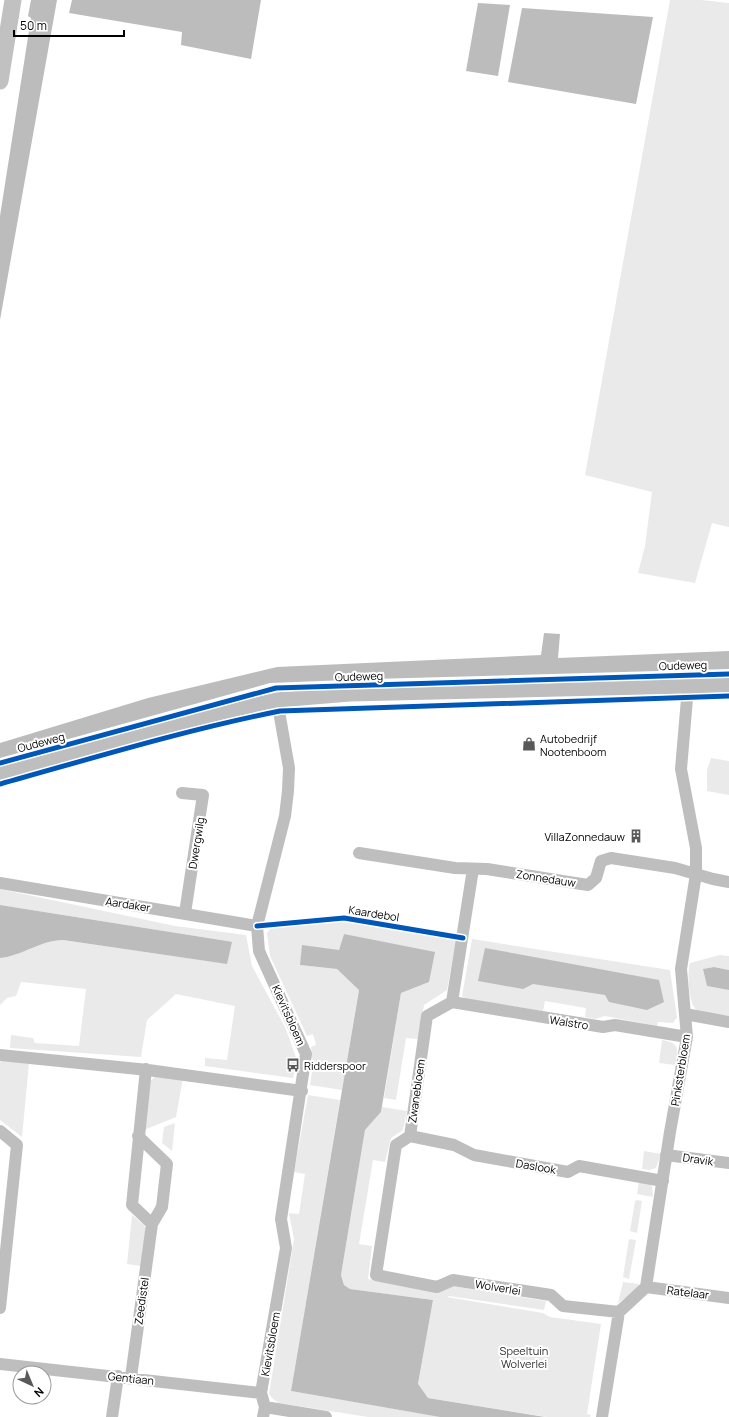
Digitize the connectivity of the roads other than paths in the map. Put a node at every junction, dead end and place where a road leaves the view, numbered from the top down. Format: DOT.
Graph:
graph roads {
  1 [pos="14,0"];
  2 [pos="0,81"];
  3 [pos="729,685"];
  4 [pos="688,687"];
  5 [pos="278,700"];
  6 [pos="0,772"];
  7 [pos="182,792"];
  8 [pos="358,853"];
  9 [pos="473,869"];
  10 [pos="696,874"];
  11 [pos="729,882"];
  12 [pos="0,883"];
  13 [pos="185,913"];
  14 [pos="257,926"];
  15 [pos="452,1002"];
  16 [pos="685,1014"];
  17 [pos="729,1022"];
  18 [pos="687,1037"];
  19 [pos="0,1055"];
  20 [pos="146,1069"];
  21 [pos="302,1091"];
  22 [pos="0,1131"];
  23 [pos="138,1136"];
  24 [pos="410,1136"];
  25 [pos="666,1155"];
  26 [pos="729,1163"];
  27 [pos="663,1181"];
  28 [pos="0,1202"];
  29 [pos="11,1211"];
  30 [pos="152,1224"];
  31 [pos="376,1275"];
  32 [pos="646,1287"];
  33 [pos="729,1298"];
  34 [pos="0,1308"];
  35 [pos="618,1312"];
  36 [pos="0,1364"];
  37 [pos="118,1376"];
  38 [pos="132,1377"];
  39 [pos="261,1393"];
  40 [pos="264,1412"];
  41 [pos="112,1417"];
  42 [pos="326,1417"];
  43 [pos="602,1417"];
  1 -- 2 [label="main road"];
  3 -- 4 [label="street, Oudeweg"];
  4 -- 5 [label="street, Oudeweg"];
  4 -- 10 [label="street, Pinksterbloem"];
  5 -- 6 [label="street, Oudeweg"];
  5 -- 14 [label="street, Kievitsbloem"];
  7 -- 13 [label="street, Dwergwilg"];
  8 -- 9 [label="street, Zonnedauw"];
  9 -- 10 [label="street, Zonnedauw"];
  9 -- 15 [label="street"];
  10 -- 11 [label="street"];
  10 -- 16 [label="street, Pinksterbloem"];
  12 -- 13 [label="street, Aardaker"];
  13 -- 14 [label="street, Aardaker"];
  14 -- 21 [label="street, Kievitsbloem"];
  15 -- 18 [label="street, Walstro"];
  15 -- 24 [label="street, Zwanebloem"];
  16 -- 17 [label="street"];
  16 -- 18 [label="street, Pinksterbloem"];
  18 -- 25 [label="street, Pinksterbloem"];
  19 -- 20 [label="street"];
  20 -- 21 [label="street"];
  20 -- 23 [label="street"];
  21 -- 39 [label="street, Kievitsbloem"];
  22 -- 29 [label="street"];
  23 -- 30 [label="street"];
  23 -- 30 [label="street, Zeedistel"];
  24 -- 27 [label="street, Daslook"];
  24 -- 31 [label="street, Zwanebloem"];
  25 -- 26 [label="street, Dravik"];
  25 -- 27 [label="street, Pinksterbloem"];
  27 -- 32 [label="street, Pinksterbloem"];
  28 -- 29 [label="street"];
  29 -- 34 [label="street"];
  30 -- 38 [label="street, Zeedistel"];
  31 -- 35 [label="street, Wolverlei"];
  32 -- 33 [label="street, Ratelaar"];
  32 -- 35 [label="street"];
  35 -- 43 [label="street"];
  36 -- 37 [label="street, Gentiaan"];
  37 -- 38 [label="street, Gentiaan"];
  37 -- 41 [label="street"];
  38 -- 39 [label="street, Gentiaan"];
  39 -- 40 [label="street, Kievitsbloem"];
  40 -- 42 [label="street"];
}
